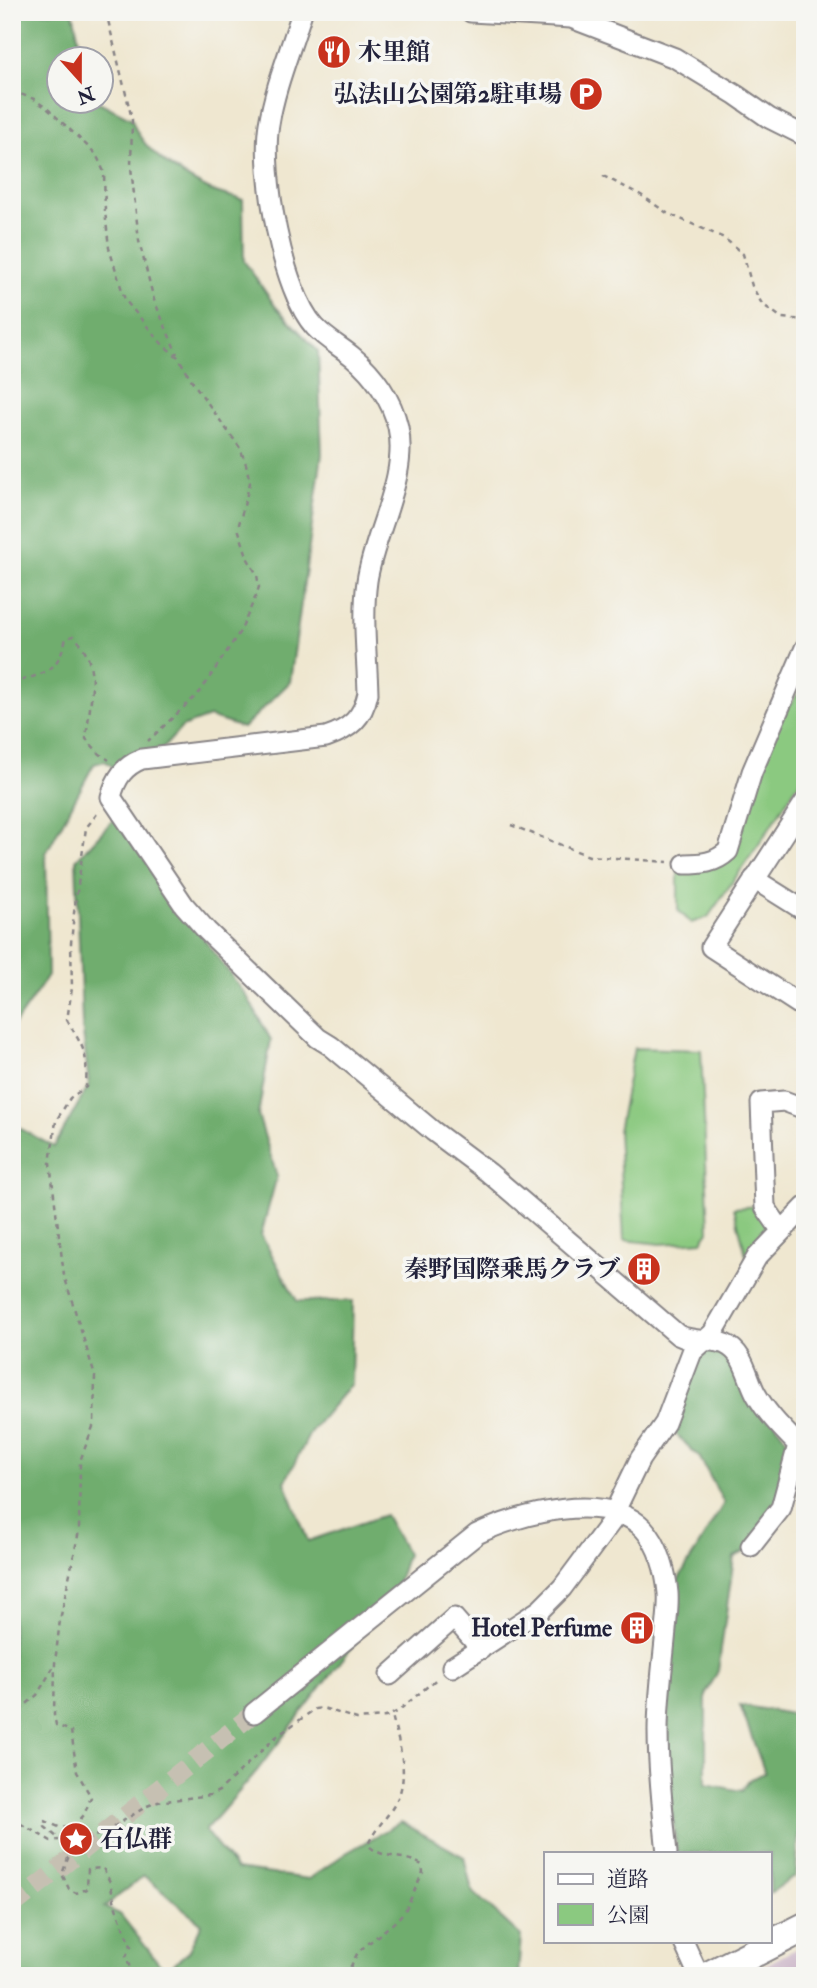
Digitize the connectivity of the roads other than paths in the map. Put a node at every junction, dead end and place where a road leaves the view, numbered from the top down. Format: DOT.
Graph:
graph roads {
  1 [pos="302,12"];
  2 [pos="471,12"];
  3 [pos="805,136"];
  4 [pos="805,648"];
  5 [pos="805,802"];
  6 [pos="685,864"];
  7 [pos="754,879"];
  8 [pos="805,911"];
  9 [pos="805,1008"];
  10 [pos="805,1109"];
  11 [pos="805,1207"];
  12 [pos="780,1230"];
  13 [pos="704,1341"];
  14 [pos="802,1449"];
  15 [pos="615,1513"];
  16 [pos="751,1546"];
  17 [pos="481,1648"];
  18 [pos="452,1667"];
  19 [pos="390,1675"];
  20 [pos="254,1713"];
  21 [pos="667,1852"];
  22 [pos="805,1927"];
  23 [pos="684,1942"];
  24 [pos="708,1975"];
  1 -- 13 [label="street"];
  2 -- 3 [label="street"];
  4 -- 6 [label="street"];
  5 -- 7 [label="street"];
  7 -- 8 [label="street"];
  7 -- 9 [label="street"];
  10 -- 12 [label="street"];
  11 -- 12 [label="street"];
  12 -- 13 [label="street"];
  13 -- 14 [label="street"];
  13 -- 15 [label="street"];
  14 -- 16 [label="street"];
  15 -- 17 [label="street"];
  15 -- 20 [label="street"];
  15 -- 21 [label="street"];
  17 -- 18 [label="street"];
  17 -- 19 [label="street"];
  22 -- 24 [label="highway"];
  23 -- 24 [label="street"];
}
